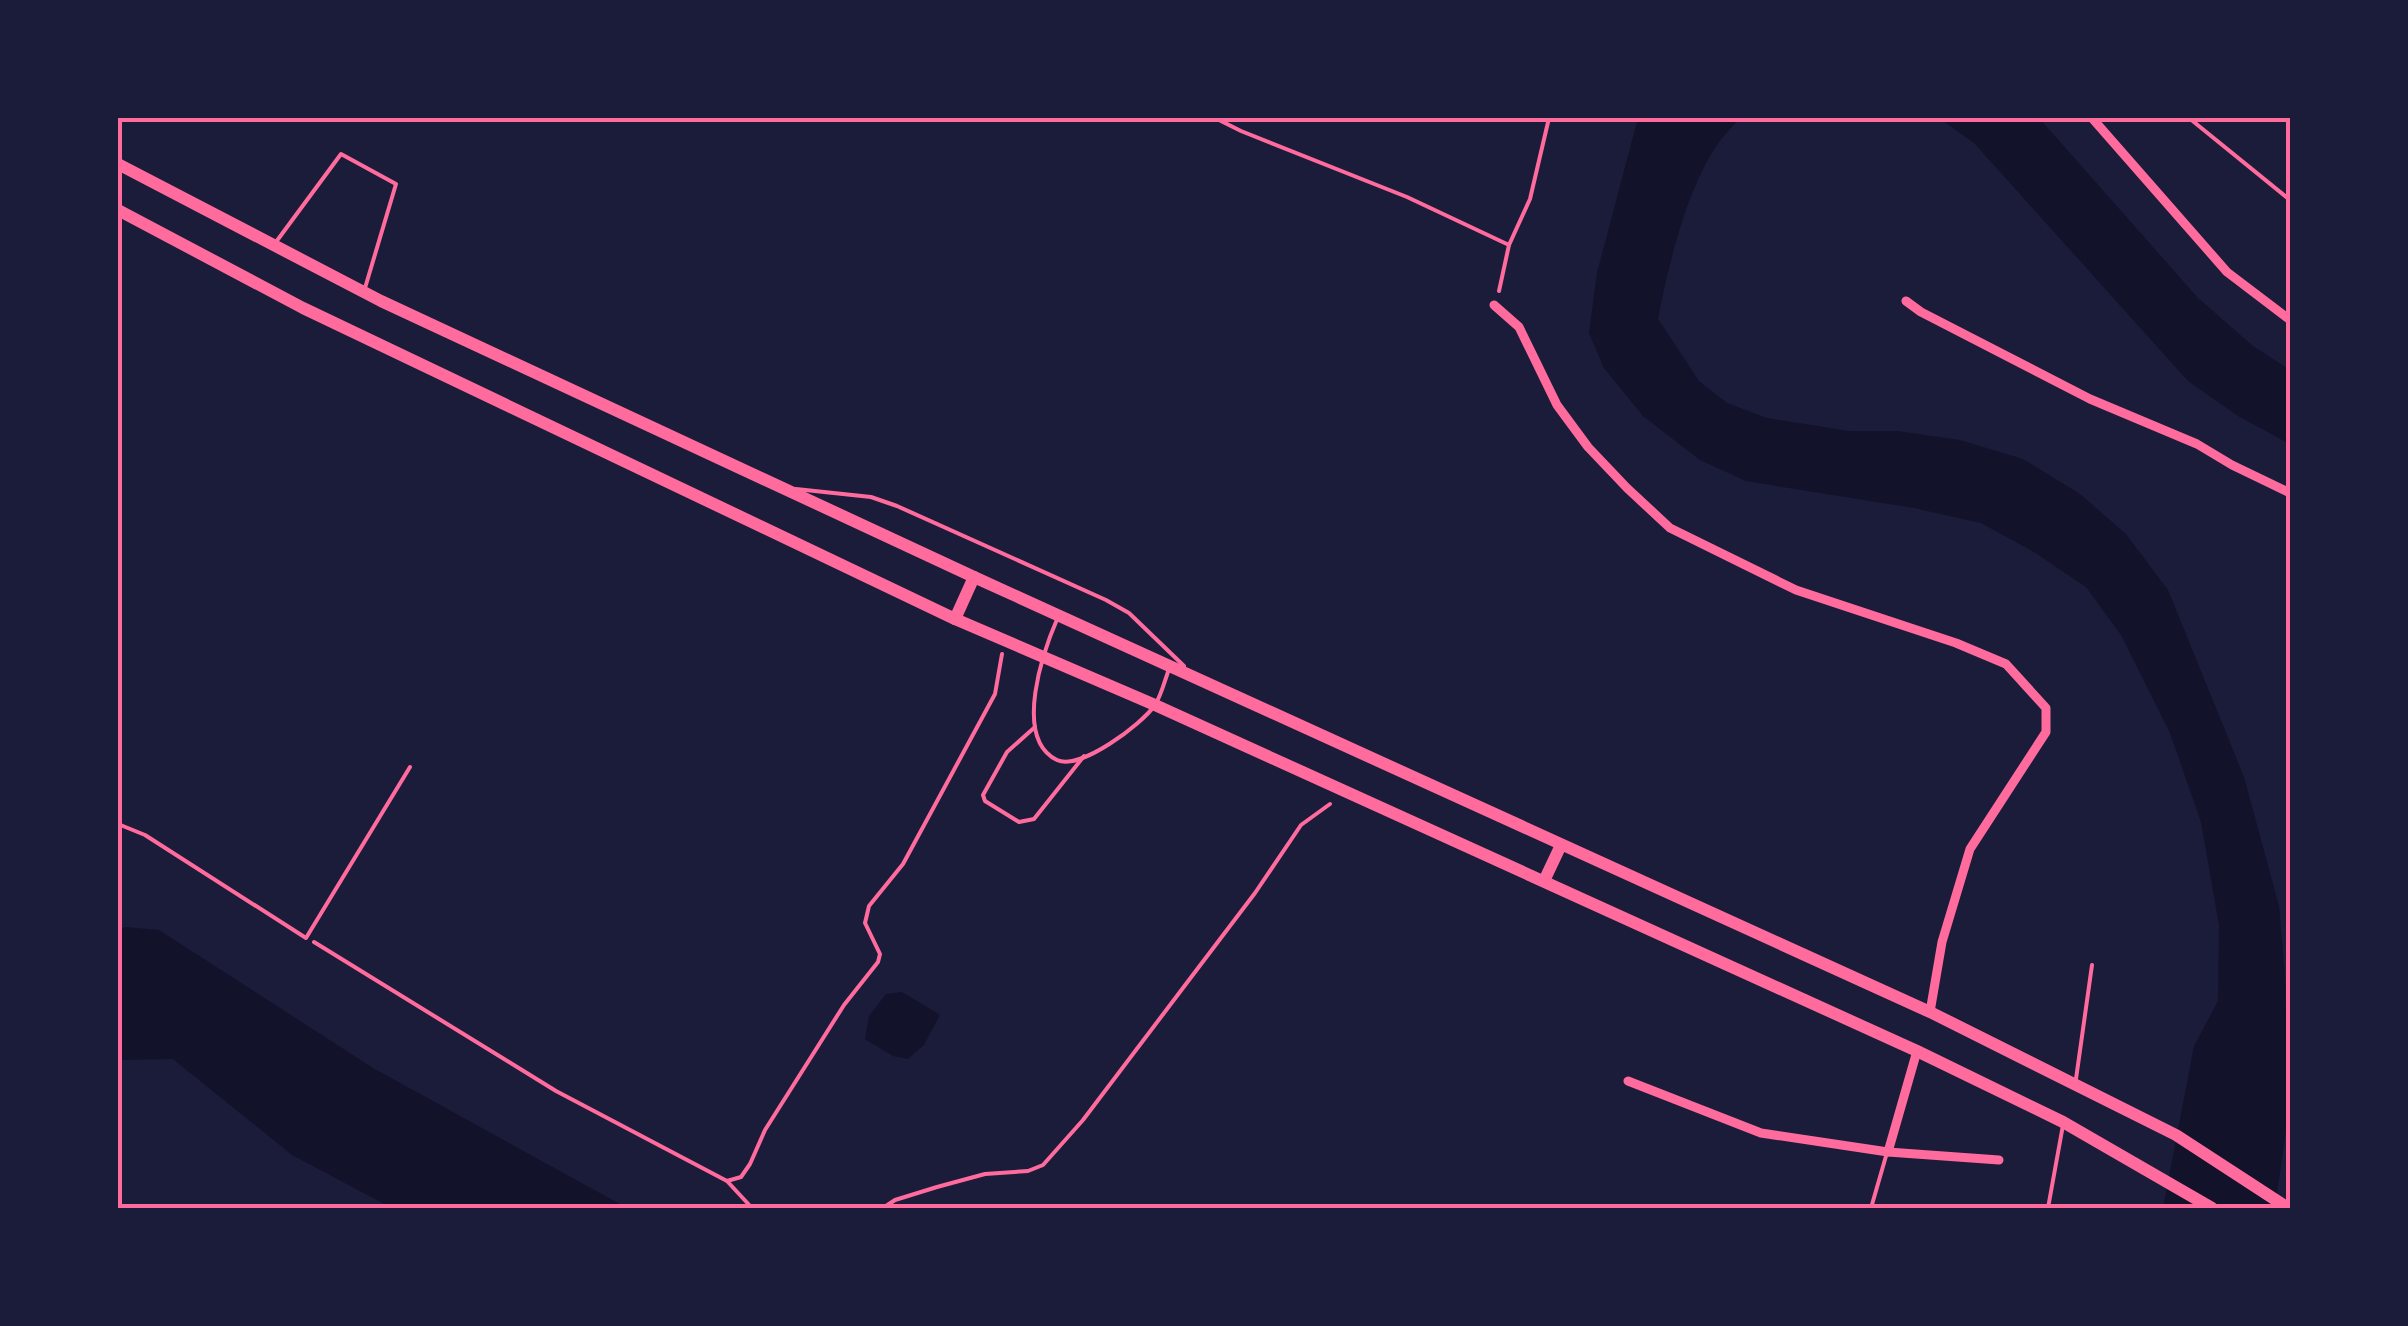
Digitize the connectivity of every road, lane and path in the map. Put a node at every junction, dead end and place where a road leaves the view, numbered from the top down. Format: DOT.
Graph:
graph roads {
  1 [pos="1215,118"];
  2 [pos="1549,118"];
  3 [pos="2092,118"];
  4 [pos="2189,118"];
  5 [pos="118,164"];
  6 [pos="2290,200"];
  7 [pos="118,210"];
  8 [pos="1509,245"];
  9 [pos="274,246"];
  10 [pos="363,292"];
  11 [pos="1906,301"];
  12 [pos="1494,305"];
  13 [pos="2290,320"];
  14 [pos="780,487"];
  15 [pos="2290,492"];
  16 [pos="974,577"];
  17 [pos="1059,616"];
  18 [pos="955,619"];
  19 [pos="1004,640"];
  20 [pos="1041,656"];
  21 [pos="1171,665"];
  22 [pos="1195,676"];
  23 [pos="1155,705"];
  24 [pos="1036,727"];
  25 [pos="1084,756"];
  26 [pos="410,767"];
  27 [pos="1346,792"];
  28 [pos="118,824"];
  29 [pos="1561,845"];
  30 [pos="1544,881"];
  31 [pos="306,938"];
  32 [pos="2092,964"];
  33 [pos="1930,1012"];
  34 [pos="1917,1051"];
  35 [pos="1628,1081"];
  36 [pos="2075,1083"];
  37 [pos="2063,1122"];
  38 [pos="1888,1152"];
  39 [pos="1999,1160"];
  40 [pos="726,1181"];
  41 [pos="752,1208"];
  42 [pos="883,1208"];
  43 [pos="1870,1208"];
  44 [pos="2048,1208"];
  45 [pos="2212,1208"];
  46 [pos="2288,1208"];
  1 -- 8 [label="path"];
  2 -- 8 [label="path"];
  3 -- 13 [label="street"];
  4 -- 6 [label="path"];
  5 -- 9 [label="main road"];
  7 -- 18 [label="main road"];
  8 -- 12 [label="path"];
  9 -- 10 [label="main road"];
  9 -- 10 [label="lane"];
  10 -- 14 [label="main road"];
  11 -- 15 [label="street"];
  12 -- 33 [label="street"];
  14 -- 16 [label="main road"];
  14 -- 22 [label="lane"];
  16 -- 17 [label="main road"];
  16 -- 18 [label="main road"];
  17 -- 20 [label="lane"];
  17 -- 21 [label="main road"];
  18 -- 19 [label="main road"];
  19 -- 20 [label="main road"];
  19 -- 40 [label="path"];
  20 -- 23 [label="main road"];
  20 -- 24 [label="lane"];
  21 -- 22 [label="main road"];
  21 -- 23 [label="lane"];
  22 -- 29 [label="main road"];
  23 -- 25 [label="lane"];
  23 -- 27 [label="main road"];
  24 -- 25 [label="lane"];
  24 -- 25 [label="lane"];
  26 -- 31 [label="lane"];
  27 -- 30 [label="main road"];
  27 -- 42 [label="path"];
  28 -- 31 [label="lane"];
  29 -- 30 [label="main road"];
  29 -- 33 [label="main road"];
  30 -- 34 [label="main road"];
  31 -- 40 [label="path"];
  32 -- 36 [label="lane"];
  33 -- 36 [label="main road"];
  34 -- 37 [label="main road"];
  34 -- 38 [label="street"];
  35 -- 38 [label="street"];
  36 -- 46 [label="main road"];
  37 -- 44 [label="lane"];
  37 -- 45 [label="main road"];
  38 -- 39 [label="street"];
  38 -- 43 [label="lane"];
  40 -- 41 [label="path"];
}
